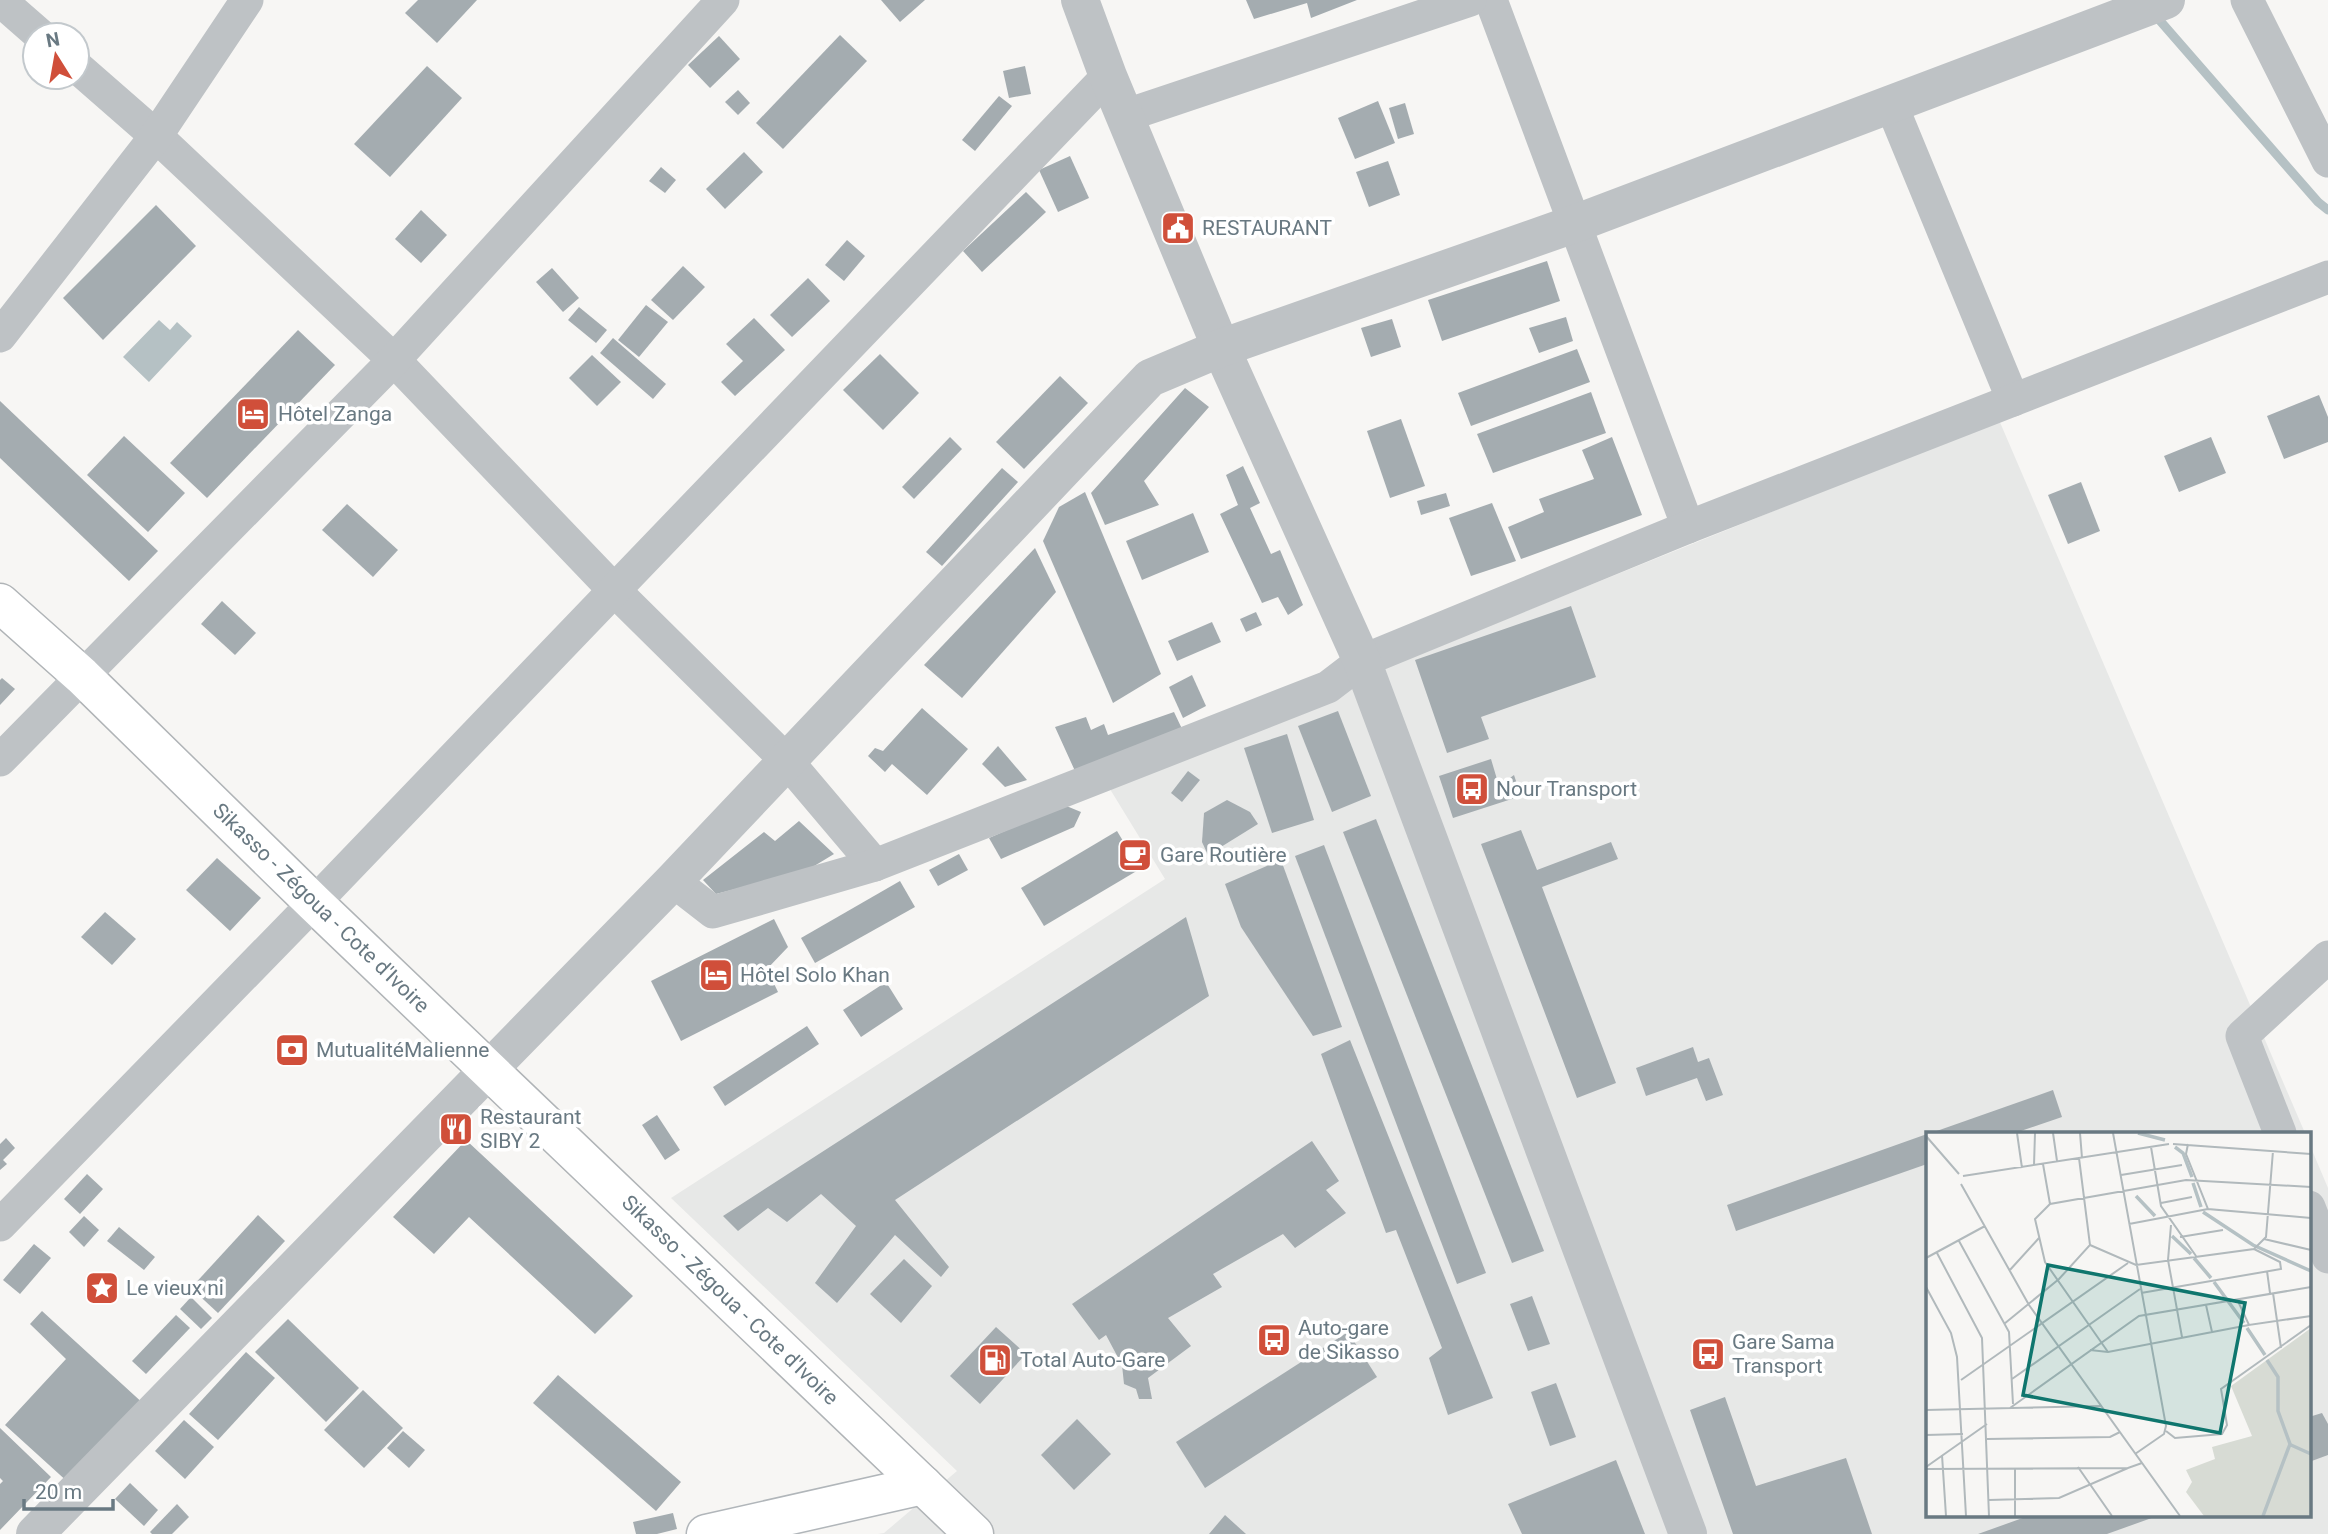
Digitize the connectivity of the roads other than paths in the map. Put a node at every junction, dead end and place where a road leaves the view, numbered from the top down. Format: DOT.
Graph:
graph roads {
  1 [pos="0,0"];
  2 [pos="247,0"];
  3 [pos="723,0"];
  4 [pos="1080,0"];
  5 [pos="1470,0"];
  6 [pos="1491,0"];
  7 [pos="2166,0"];
  8 [pos="2247,0"];
  9 [pos="24,21"];
  10 [pos="1108,76"];
  11 [pos="91,79"];
  12 [pos="1891,104"];
  13 [pos="1124,116"];
  14 [pos="156,136"];
  15 [pos="2328,161"];
  16 [pos="1574,224"];
  17 [pos="2328,277"];
  18 [pos="0,336"];
  19 [pos="1221,348"];
  20 [pos="394,360"];
  21 [pos="2012,400"];
  22 [pos="1688,527"];
  23 [pos="614,590"];
  24 [pos="0,603"];
  25 [pos="1362,661"];
  26 [pos="82,676"];
  27 [pos="0,760"];
  28 [pos="787,761"];
  29 [pos="875,865"];
  30 [pos="673,881"];
  31 [pos="314,903"];
  32 [pos="2328,957"];
  33 [pos="490,1070"];
  34 [pos="2280,1132"];
  35 [pos="2310,1210"];
  36 [pos="0,1225"];
  37 [pos="2328,1257"];
  38 [pos="923,1485"];
  39 [pos="35,1534"];
  40 [pos="706,1534"];
  41 [pos="974,1534"];
  42 [pos="1688,1534"];
  1 -- 9 [label="street"];
  2 -- 14 [label="street"];
  3 -- 20 [label="street"];
  4 -- 10 [label="street"];
  5 -- 13 [label="street"];
  6 -- 16 [label="street"];
  7 -- 12 [label="street"];
  8 -- 15 [label="street"];
  10 -- 13 [label="street"];
  10 -- 23 [label="street"];
  11 -- 14 [label="street"];
  12 -- 16 [label="street"];
  12 -- 21 [label="street"];
  13 -- 19 [label="street"];
  14 -- 18 [label="street"];
  14 -- 20 [label="street"];
  16 -- 19 [label="street"];
  16 -- 22 [label="street"];
  17 -- 21 [label="street"];
  19 -- 25 [label="street"];
  19 -- 28 [label="street"];
  20 -- 23 [label="street"];
  20 -- 26 [label="street"];
  21 -- 22 [label="street"];
  22 -- 25 [label="street"];
  23 -- 28 [label="street"];
  23 -- 31 [label="street"];
  24 -- 26 [label="main road, Sikasso - Zégoua - Cote d'Ivoire"];
  25 -- 29 [label="street"];
  25 -- 42 [label="street"];
  26 -- 27 [label="street"];
  26 -- 31 [label="main road, Sikasso - Zégoua - Cote d'Ivoire"];
  28 -- 29 [label="street"];
  28 -- 30 [label="street"];
  29 -- 30 [label="street"];
  30 -- 33 [label="street"];
  31 -- 33 [label="main road, Sikasso - Zégoua - Cote d'Ivoire"];
  31 -- 36 [label="street"];
  32 -- 34 [label="street"];
  33 -- 38 [label="main road, Sikasso - Zégoua - Cote d'Ivoire"];
  33 -- 39 [label="street"];
  35 -- 37 [label="street"];
  38 -- 40 [label="main road"];
  38 -- 41 [label="main road, Sikasso - Zégoua - Cote d'Ivoire"];
}
